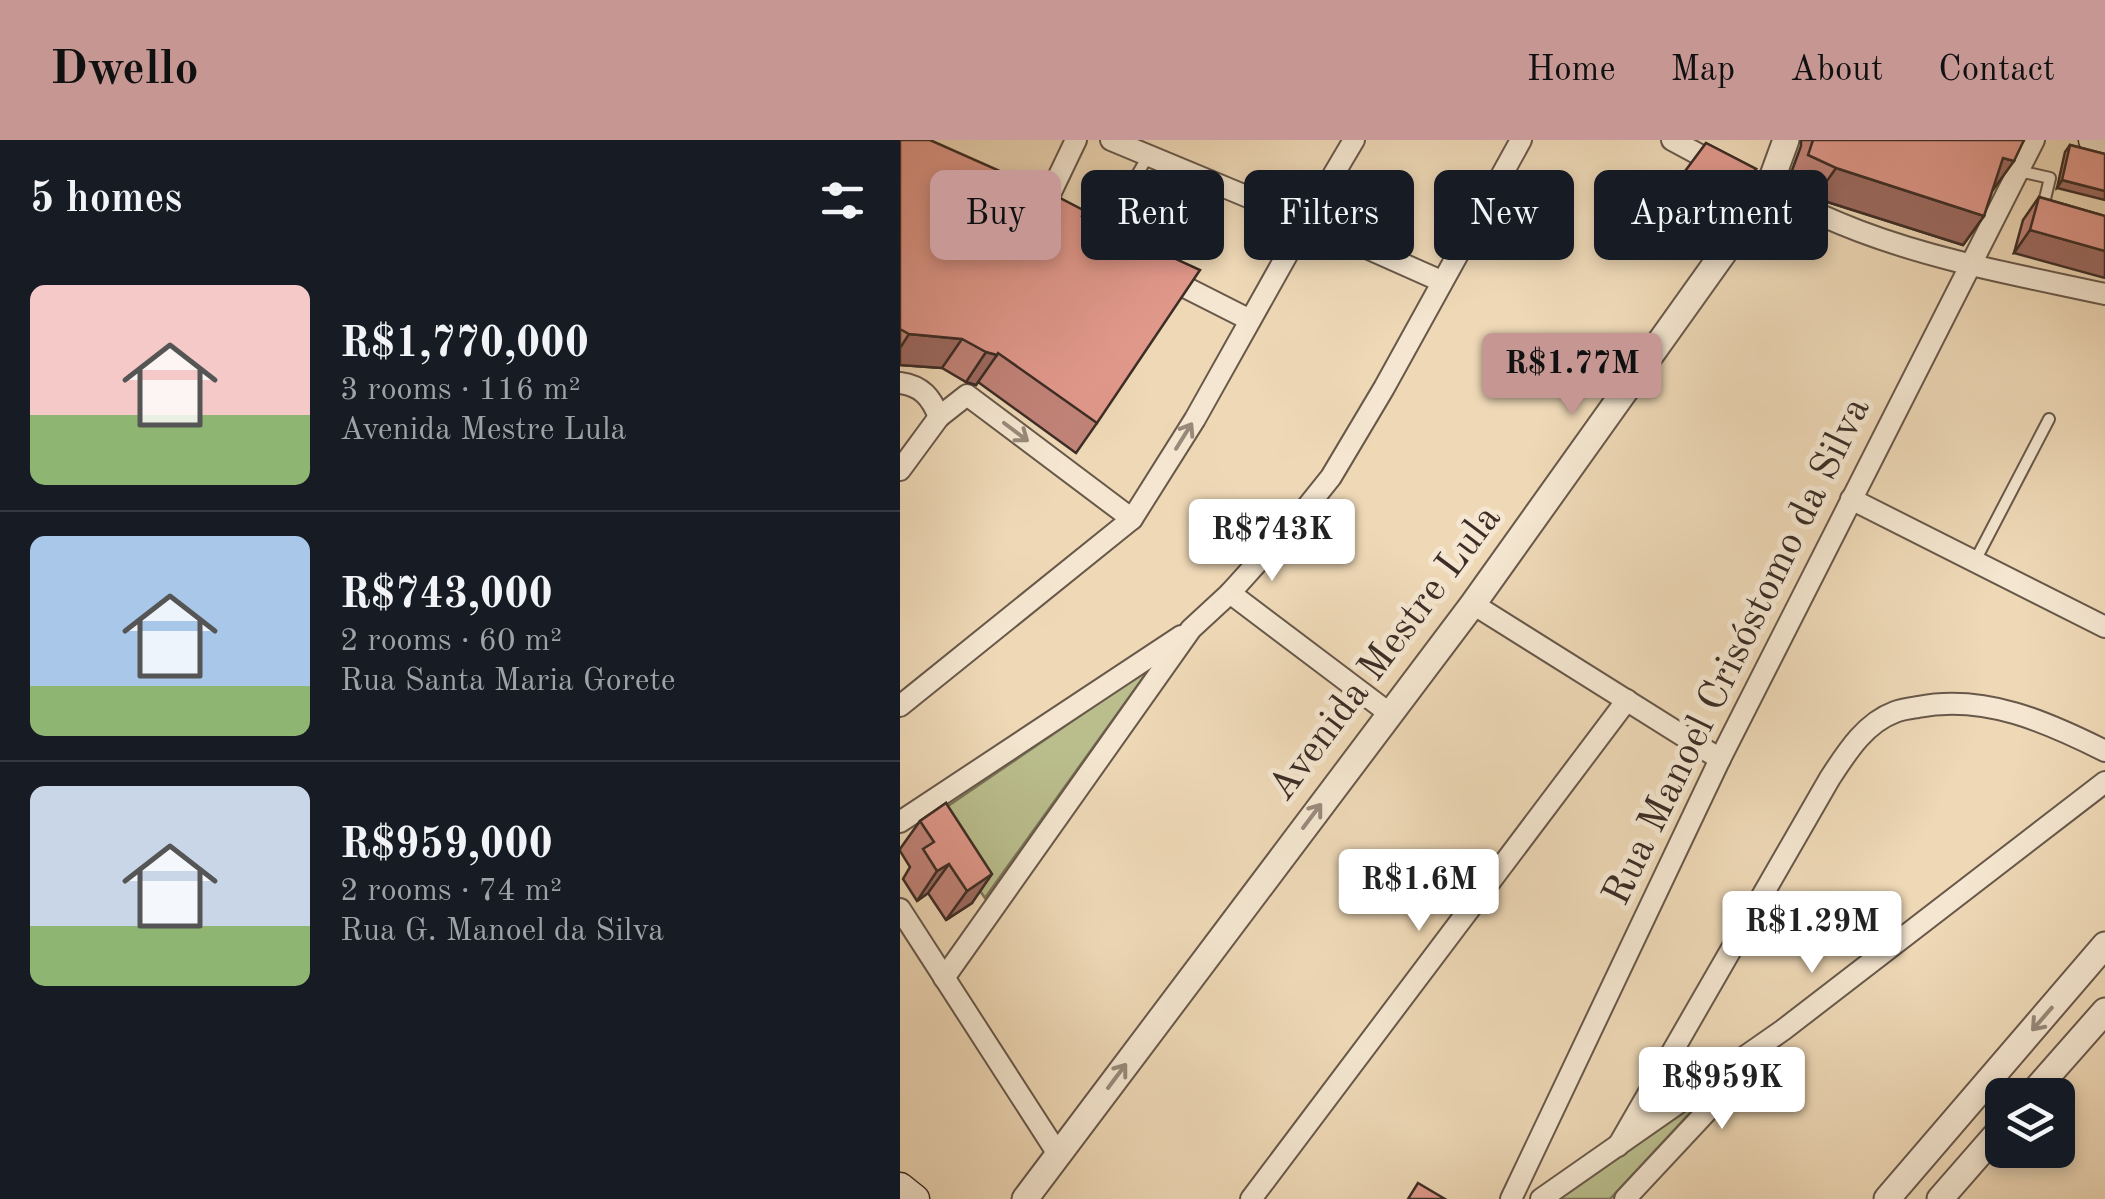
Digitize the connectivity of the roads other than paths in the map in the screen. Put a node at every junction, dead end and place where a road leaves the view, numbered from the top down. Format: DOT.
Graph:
graph roads {
  1 [pos="1076,140"];
  2 [pos="1111,140"];
  3 [pos="1354,140"];
  4 [pos="1521,140"];
  5 [pos="1672,140"];
  6 [pos="1786,140"];
  7 [pos="2034,140"];
  8 [pos="2094,140"];
  9 [pos="2105,142"];
  10 [pos="1148,156"];
  11 [pos="1140,170"];
  12 [pos="1336,170"];
  13 [pos="1727,170"];
  14 [pos="1775,170"];
  15 [pos="1061,171"];
  16 [pos="2019,171"];
  17 [pos="1244,195"];
  18 [pos="2058,211"];
  19 [pos="1828,217"];
  20 [pos="1284,260"];
  21 [pos="1394,260"];
  22 [pos="1719,260"];
  23 [pos="1972,266"];
  24 [pos="1148,268"];
  25 [pos="1441,281"];
  26 [pos="2105,294"];
  27 [pos="1250,320"];
  28 [pos="900,384"];
  29 [pos="939,417"];
  30 [pos="2049,419"];
  31 [pos="900,470"];
  32 [pos="1851,500"];
  33 [pos="1132,519"];
  34 [pos="1975,562"];
  35 [pos="1230,593"];
  36 [pos="1474,604"];
  37 [pos="2105,628"];
  38 [pos="1191,629"];
  39 [pos="1627,700"];
  40 [pos="900,706"];
  41 [pos="1389,713"];
  42 [pos="2105,751"];
  43 [pos="1720,759"];
  44 [pos="2105,782"];
  45 [pos="900,822"];
  46 [pos="900,909"];
  47 [pos="2105,945"];
  48 [pos="944,978"];
  49 [pos="2105,1010"];
  50 [pos="1784,1030"];
  51 [pos="2046,1078"];
  52 [pos="1618,1146"];
  53 [pos="1985,1147"];
  54 [pos="1058,1154"];
  55 [pos="900,1188"];
  56 [pos="914,1199"];
  57 [pos="1024,1199"];
  58 [pos="1251,1199"];
  59 [pos="1512,1199"];
  60 [pos="1540,1199"];
  61 [pos="1624,1199"];
  62 [pos="1888,1199"];
  63 [pos="1940,1199"];
  1 -- 15 [label="street"];
  2 -- 10 [label="street"];
  3 -- 12 [label="street"];
  4 -- 25 [label="street"];
  5 -- 13 [label="street"];
  6 -- 14 [label="street, Avenida Mestre Lula"];
  7 -- 16 [label="street, Rua Manoel Crisóstomo da Silva"];
  8 -- 9 [label="main road"];
  10 -- 11 [label="lane"];
  10 -- 17 [label="street"];
  16 -- 18 [label="lane"];
  16 -- 23 [label="street, Rua Manoel Crisóstomo da Silva"];
  19 -- 23 [label="street"];
  20 -- 27 [label="street"];
  21 -- 25 [label="street"];
  22 -- 36 [label="street, Avenida Mestre Lula"];
  23 -- 26 [label="street"];
  23 -- 32 [label="street, Rua Manoel Crisóstomo da Silva"];
  24 -- 27 [label="street"];
  25 -- 35 [label="street"];
  33 -- 27 [label="street, one-way"];
  28 -- 29 [label="street"];
  29 -- 31 [label="street"];
  29 -- 33 [label="street, one-way"];
  30 -- 34 [label="lane"];
  32 -- 34 [label="street"];
  32 -- 43 [label="street, Rua Manoel Crisóstomo da Silva"];
  33 -- 40 [label="street"];
  34 -- 37 [label="street"];
  35 -- 38 [label="street"];
  35 -- 41 [label="street"];
  36 -- 39 [label="street"];
  36 -- 41 [label="street, Avenida Mestre Lula"];
  38 -- 45 [label="street"];
  38 -- 48 [label="street"];
  39 -- 43 [label="street"];
  39 -- 58 [label="street"];
  54 -- 41 [label="street, Avenida Mestre Lula, one-way"];
  42 -- 52 [label="street"];
  43 -- 59 [label="street, Rua Manoel Crisóstomo da Silva"];
  44 -- 50 [label="street"];
  46 -- 48 [label="street"];
  47 -- 62 [label="street, one-way"];
  48 -- 54 [label="street"];
  49 -- 51 [label="street"];
  50 -- 52 [label="street"];
  50 -- 61 [label="street"];
  52 -- 60 [label="street"];
  53 -- 63 [label="street"];
  54 -- 57 [label="street, Avenida Mestre Lula"];
  55 -- 56 [label="main road"];
}
